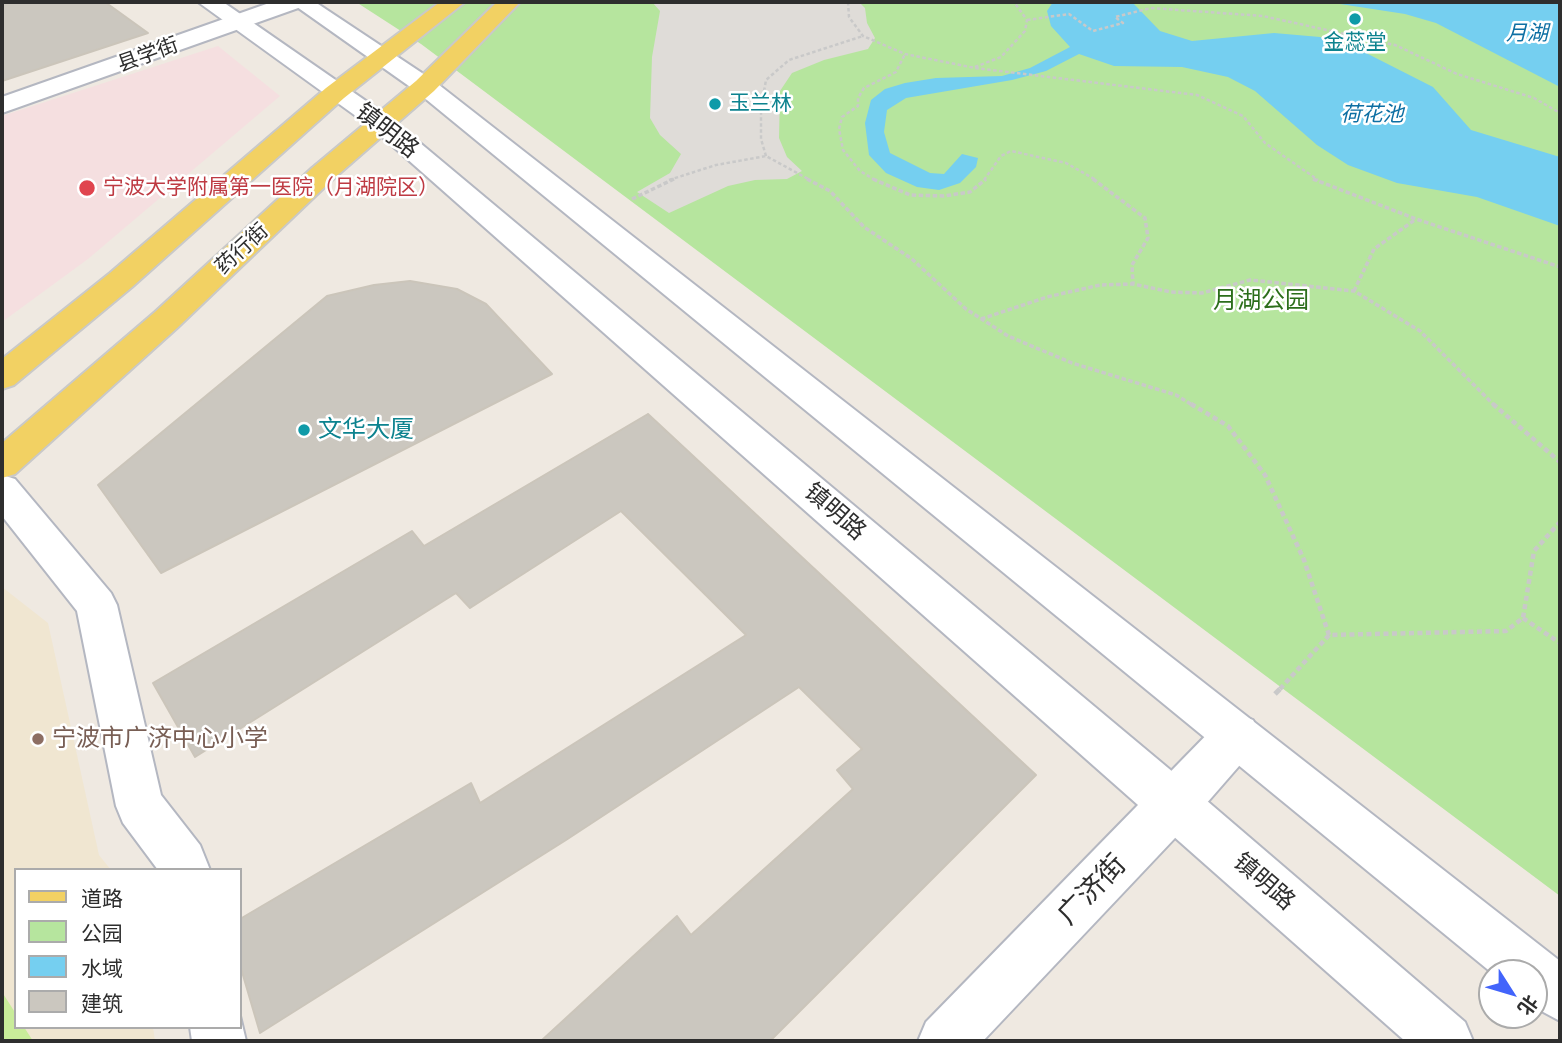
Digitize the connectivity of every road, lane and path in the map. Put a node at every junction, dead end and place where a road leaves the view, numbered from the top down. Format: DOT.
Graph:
graph roads {
  1 [pos="209,2"];
  2 [pos="292,2"];
  3 [pos="301,2"];
  4 [pos="454,2"];
  5 [pos="509,2"];
  6 [pos="848,2"];
  7 [pos="1014,2"];
  8 [pos="1027,20"];
  9 [pos="239,22"];
  10 [pos="863,36"];
  11 [pos="905,54"];
  12 [pos="382,56"];
  13 [pos="975,68"];
  14 [pos="425,86"];
  15 [pos="335,93"];
  16 [pos="2,105"];
  17 [pos="1560,113"];
  18 [pos="380,122"];
  19 [pos="766,156"];
  20 [pos="630,199"];
  21 [pos="1416,219"];
  22 [pos="1560,267"];
  23 [pos="1133,284"];
  24 [pos="1354,291"];
  25 [pos="981,319"];
  26 [pos="2,377"];
  27 [pos="1560,462"];
  28 [pos="2,464"];
  29 [pos="2,489"];
  30 [pos="1560,522"];
  31 [pos="1523,618"];
  32 [pos="1329,635"];
  33 [pos="1560,643"];
  34 [pos="1275,694"];
  35 [pos="1237,735"];
  36 [pos="1175,804"];
  37 [pos="184,868"];
  38 [pos="1560,994"];
  39 [pos="945,1041"];
  40 [pos="1446,1041"];
  1 -- 9 [label="main road, 镇明路"];
  2 -- 9 [label="main road, 县学街"];
  3 -- 12 [label="main road"];
  4 -- 12 [label="main road"];
  5 -- 14 [label="main road, 药行街"];
  6 -- 10 [label="path"];
  7 -- 8 [label="path"];
  8 -- 13 [label="path"];
  8 -- 17 [label="path"];
  9 -- 15 [label="main road, 镇明路"];
  9 -- 16 [label="main road, 县学街"];
  10 -- 11 [label="path"];
  10 -- 19 [label="path"];
  11 -- 13 [label="path"];
  11 -- 23 [label="path"];
  12 -- 14 [label="main road"];
  12 -- 15 [label="main road"];
  13 -- 21 [label="path"];
  14 -- 18 [label="main road, 药行街"];
  14 -- 35 [label="main road"];
  15 -- 18 [label="main road, 镇明路"];
  15 -- 26 [label="main road"];
  18 -- 28 [label="main road, 药行街"];
  18 -- 36 [label="main road, 镇明路"];
  19 -- 20 [label="path"];
  19 -- 25 [label="path"];
  21 -- 22 [label="path"];
  21 -- 24 [label="path"];
  23 -- 24 [label="path"];
  23 -- 25 [label="path"];
  24 -- 27 [label="path"];
  25 -- 32 [label="path"];
  29 -- 37 [label="main road"];
  30 -- 31 [label="path"];
  31 -- 32 [label="path"];
  31 -- 33 [label="path"];
  32 -- 34 [label="path"];
  35 -- 36 [label="main road, 广济街"];
  35 -- 38 [label="main road"];
  36 -- 39 [label="main road, 广济街"];
  36 -- 40 [label="main road, 镇明路"];
}
